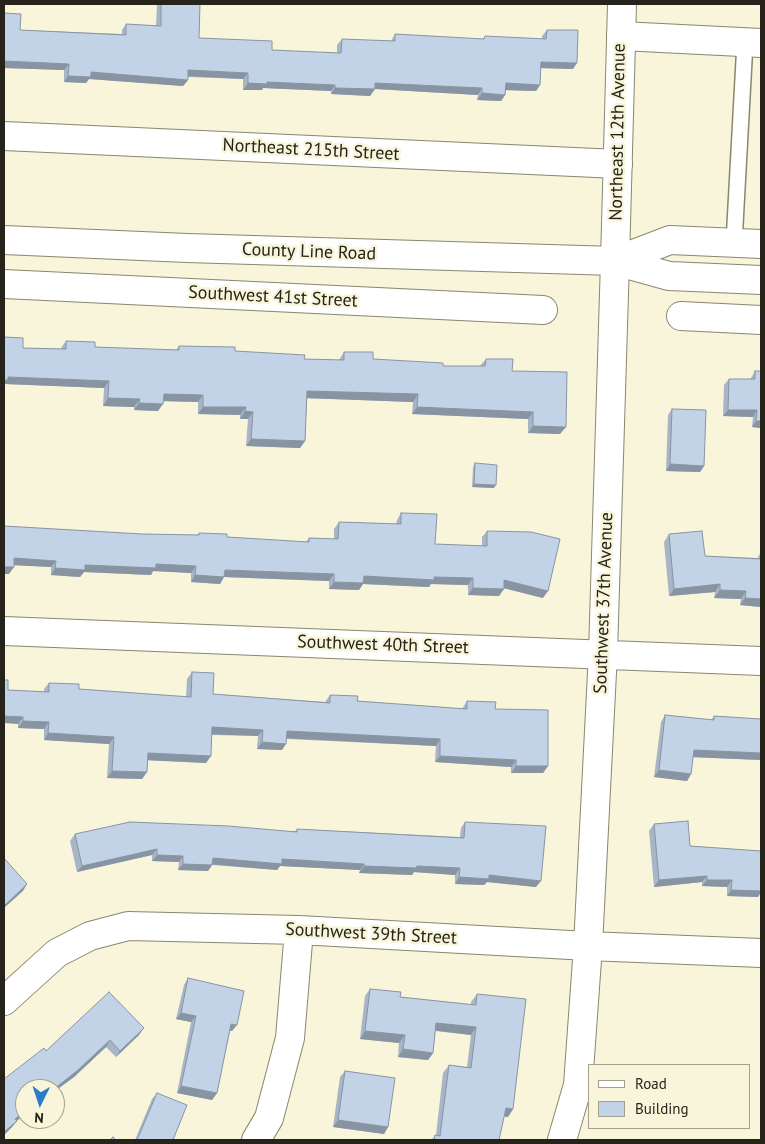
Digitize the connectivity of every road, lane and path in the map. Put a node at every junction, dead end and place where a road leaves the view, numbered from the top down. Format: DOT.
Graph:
graph roads {
  1 [pos="622,4"];
  2 [pos="621,36"];
  3 [pos="753,42"];
  4 [pos="4,136"];
  5 [pos="618,164"];
  6 [pos="4,240"];
  7 [pos="734,243"];
  8 [pos="761,244"];
  9 [pos="615,261"];
  10 [pos="761,280"];
  11 [pos="4,284"];
  12 [pos="543,310"];
  13 [pos="681,316"];
  14 [pos="761,320"];
  15 [pos="4,630"];
  16 [pos="603,653"];
  17 [pos="761,661"];
  18 [pos="299,930"];
  19 [pos="588,946"];
  20 [pos="761,953"];
  21 [pos="4,1000"];
  22 [pos="256,1140"];
  23 [pos="562,1140"];
  1 -- 2 [label="street, Northeast 12th Avenue"];
  2 -- 3 [label="street"];
  2 -- 5 [label="street, Northeast 12th Avenue"];
  3 -- 7 [label="lane"];
  4 -- 5 [label="street, Northeast 215th Street"];
  5 -- 9 [label="street, Northeast 12th Avenue"];
  6 -- 9 [label="street, County Line Road"];
  7 -- 8 [label="street, County Line Road"];
  7 -- 9 [label="street, County Line Road"];
  9 -- 10 [label="street, County Line Road"];
  9 -- 16 [label="street, Southwest 37th Avenue"];
  11 -- 12 [label="street, Southwest 41st Street"];
  13 -- 14 [label="street"];
  15 -- 16 [label="street, Southwest 40th Street"];
  16 -- 17 [label="street, Southwest 40th Street"];
  16 -- 19 [label="street, Southwest 37th Avenue"];
  18 -- 19 [label="street, Southwest 39th Street"];
  18 -- 21 [label="street, Southwest 39th Street"];
  18 -- 22 [label="street"];
  19 -- 20 [label="street, Southwest 39th Street"];
  19 -- 23 [label="street, Southwest 37th Avenue"];
}
